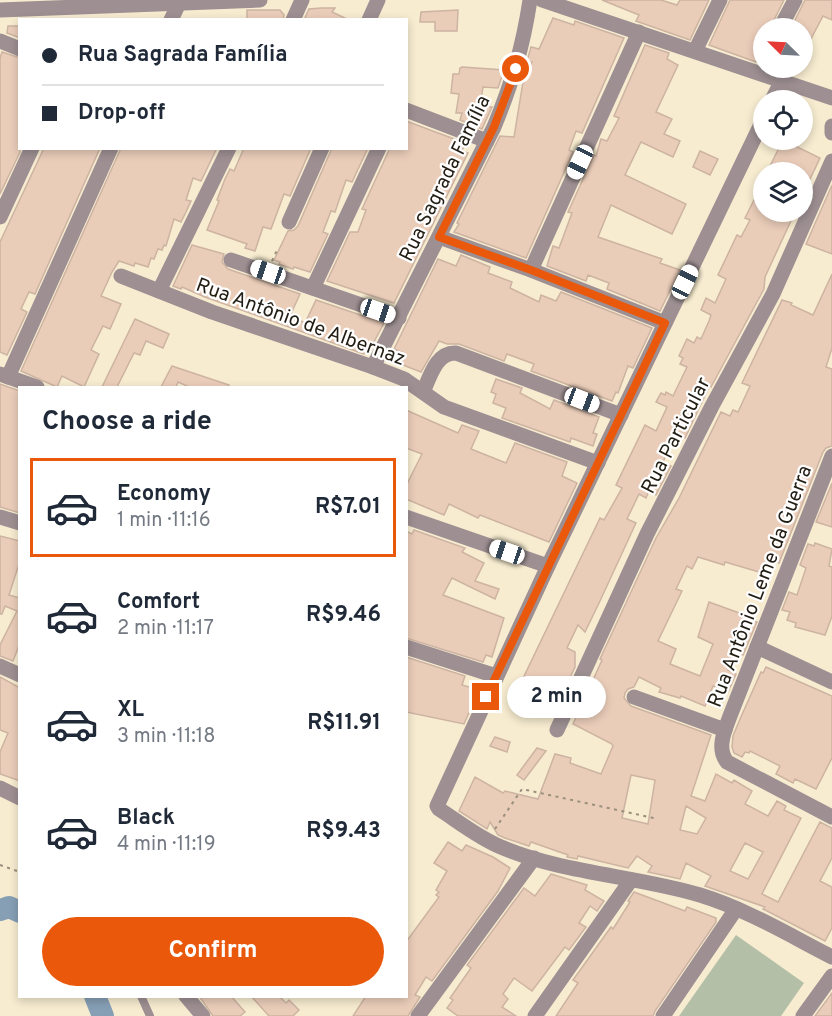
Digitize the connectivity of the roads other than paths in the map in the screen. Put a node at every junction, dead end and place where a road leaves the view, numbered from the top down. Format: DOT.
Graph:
graph roads {
  1 [pos="246,0"];
  2 [pos="260,0"];
  3 [pos="302,0"];
  4 [pos="378,0"];
  5 [pos="530,0"];
  6 [pos="542,0"];
  7 [pos="720,0"];
  8 [pos="795,0"];
  9 [pos="162,2"];
  10 [pos="67,3"];
  11 [pos="179,3"];
  12 [pos="0,10"];
  13 [pos="172,18"];
  14 [pos="293,18"];
  15 [pos="370,18"];
  16 [pos="785,18"];
  17 [pos="639,32"];
  18 [pos="0,41"];
  19 [pos="18,48"];
  20 [pos="695,51"];
  21 [pos="753,66"];
  22 [pos="775,78"];
  23 [pos="781,82"];
  24 [pos="777,90"];
  25 [pos="832,98"];
  26 [pos="408,111"];
  27 [pos="832,126"];
  28 [pos="832,133"];
  29 [pos="487,141"];
  30 [pos="753,141"];
  31 [pos="31,150"];
  32 [pos="110,150"];
  33 [pos="228,150"];
  34 [pos="321,150"];
  35 [pos="378,150"];
  36 [pos="832,161"];
  37 [pos="0,218"];
  38 [pos="289,222"];
  39 [pos="439,237"];
  40 [pos="231,260"];
  41 [pos="531,270"];
  42 [pos="121,276"];
  43 [pos="313,288"];
  44 [pos="159,291"];
  45 [pos="399,318"];
  46 [pos="665,323"];
  47 [pos="374,367"];
  48 [pos="4,375"];
  49 [pos="34,386"];
  50 [pos="423,392"];
  51 [pos="621,415"];
  52 [pos="832,456"];
  53 [pos="598,463"];
  54 [pos="0,517"];
  55 [pos="408,518"];
  56 [pos="18,522"];
  57 [pos="548,566"];
  58 [pos="757,647"];
  59 [pos="408,648"];
  60 [pos="0,666"];
  61 [pos="18,674"];
  62 [pos="496,676"];
  63 [pos="832,682"];
  64 [pos="634,697"];
  65 [pos="557,730"];
  66 [pos="724,730"];
  67 [pos="0,788"];
  68 [pos="18,797"];
  69 [pos="832,817"];
  70 [pos="534,858"];
  71 [pos="631,880"];
  72 [pos="736,909"];
  73 [pos="832,957"];
  74 [pos="832,976"];
  75 [pos="142,998"];
  76 [pos="188,998"];
  77 [pos="150,1016"];
  78 [pos="203,1016"];
  79 [pos="418,1016"];
  80 [pos="535,1016"];
  81 [pos="663,1016"];
  82 [pos="803,1016"];
  1 -- 2 [label="street"];
  1 -- 11 [label="street"];
  3 -- 14 [label="street"];
  4 -- 15 [label="street"];
  5 -- 29 [label="street, Rua Sagrada Família"];
  6 -- 17 [label="street"];
  7 -- 20 [label="street"];
  8 -- 16 [label="street"];
  9 -- 10 [label="street"];
  9 -- 11 [label="street"];
  10 -- 12 [label="street"];
  11 -- 13 [label="street"];
  17 -- 20 [label="street"];
  17 -- 41 [label="street"];
  18 -- 19 [label="street"];
  20 -- 21 [label="street"];
  22 -- 23 [label="street"];
  23 -- 24 [label="street"];
  23 -- 25 [label="street"];
  26 -- 29 [label="street"];
  27 -- 28 [label="street"];
  29 -- 39 [label="street, Rua Sagrada Família"];
  30 -- 46 [label="street"];
  31 -- 37 [label="street"];
  32 -- 48 [label="street"];
  33 -- 44 [label="street"];
  34 -- 38 [label="street"];
  35 -- 43 [label="street"];
  36 -- 65 [label="street, Rua Particular"];
  39 -- 41 [label="street"];
  39 -- 45 [label="street, Rua Sagrada Família"];
  40 -- 43 [label="street"];
  41 -- 46 [label="street"];
  42 -- 44 [label="street, Rua Antônio de Albernaz"];
  43 -- 45 [label="street"];
  44 -- 47 [label="street, Rua Antônio de Albernaz"];
  45 -- 47 [label="street, Rua Sagrada Família"];
  46 -- 51 [label="street"];
  47 -- 50 [label="street, Rua Antônio de Albernaz"];
  48 -- 49 [label="street"];
  50 -- 51 [label="street"];
  50 -- 53 [label="street, Rua Antônio de Albernaz"];
  51 -- 53 [label="street"];
  52 -- 58 [label="street, Rua Antônio Leme da Guerra"];
  53 -- 57 [label="street"];
  54 -- 56 [label="street"];
  55 -- 57 [label="street"];
  57 -- 62 [label="street"];
  58 -- 63 [label="street"];
  58 -- 66 [label="street, Rua Antônio Leme da Guerra"];
  59 -- 62 [label="street"];
  60 -- 61 [label="street"];
  62 -- 70 [label="street"];
  64 -- 66 [label="street"];
  66 -- 69 [label="street"];
  67 -- 68 [label="street"];
  70 -- 71 [label="street"];
  70 -- 79 [label="street"];
  71 -- 72 [label="street"];
  71 -- 80 [label="street"];
  72 -- 73 [label="street"];
  72 -- 81 [label="street"];
  74 -- 82 [label="street"];
  75 -- 77 [label="lane"];
  76 -- 78 [label="street"];
}
